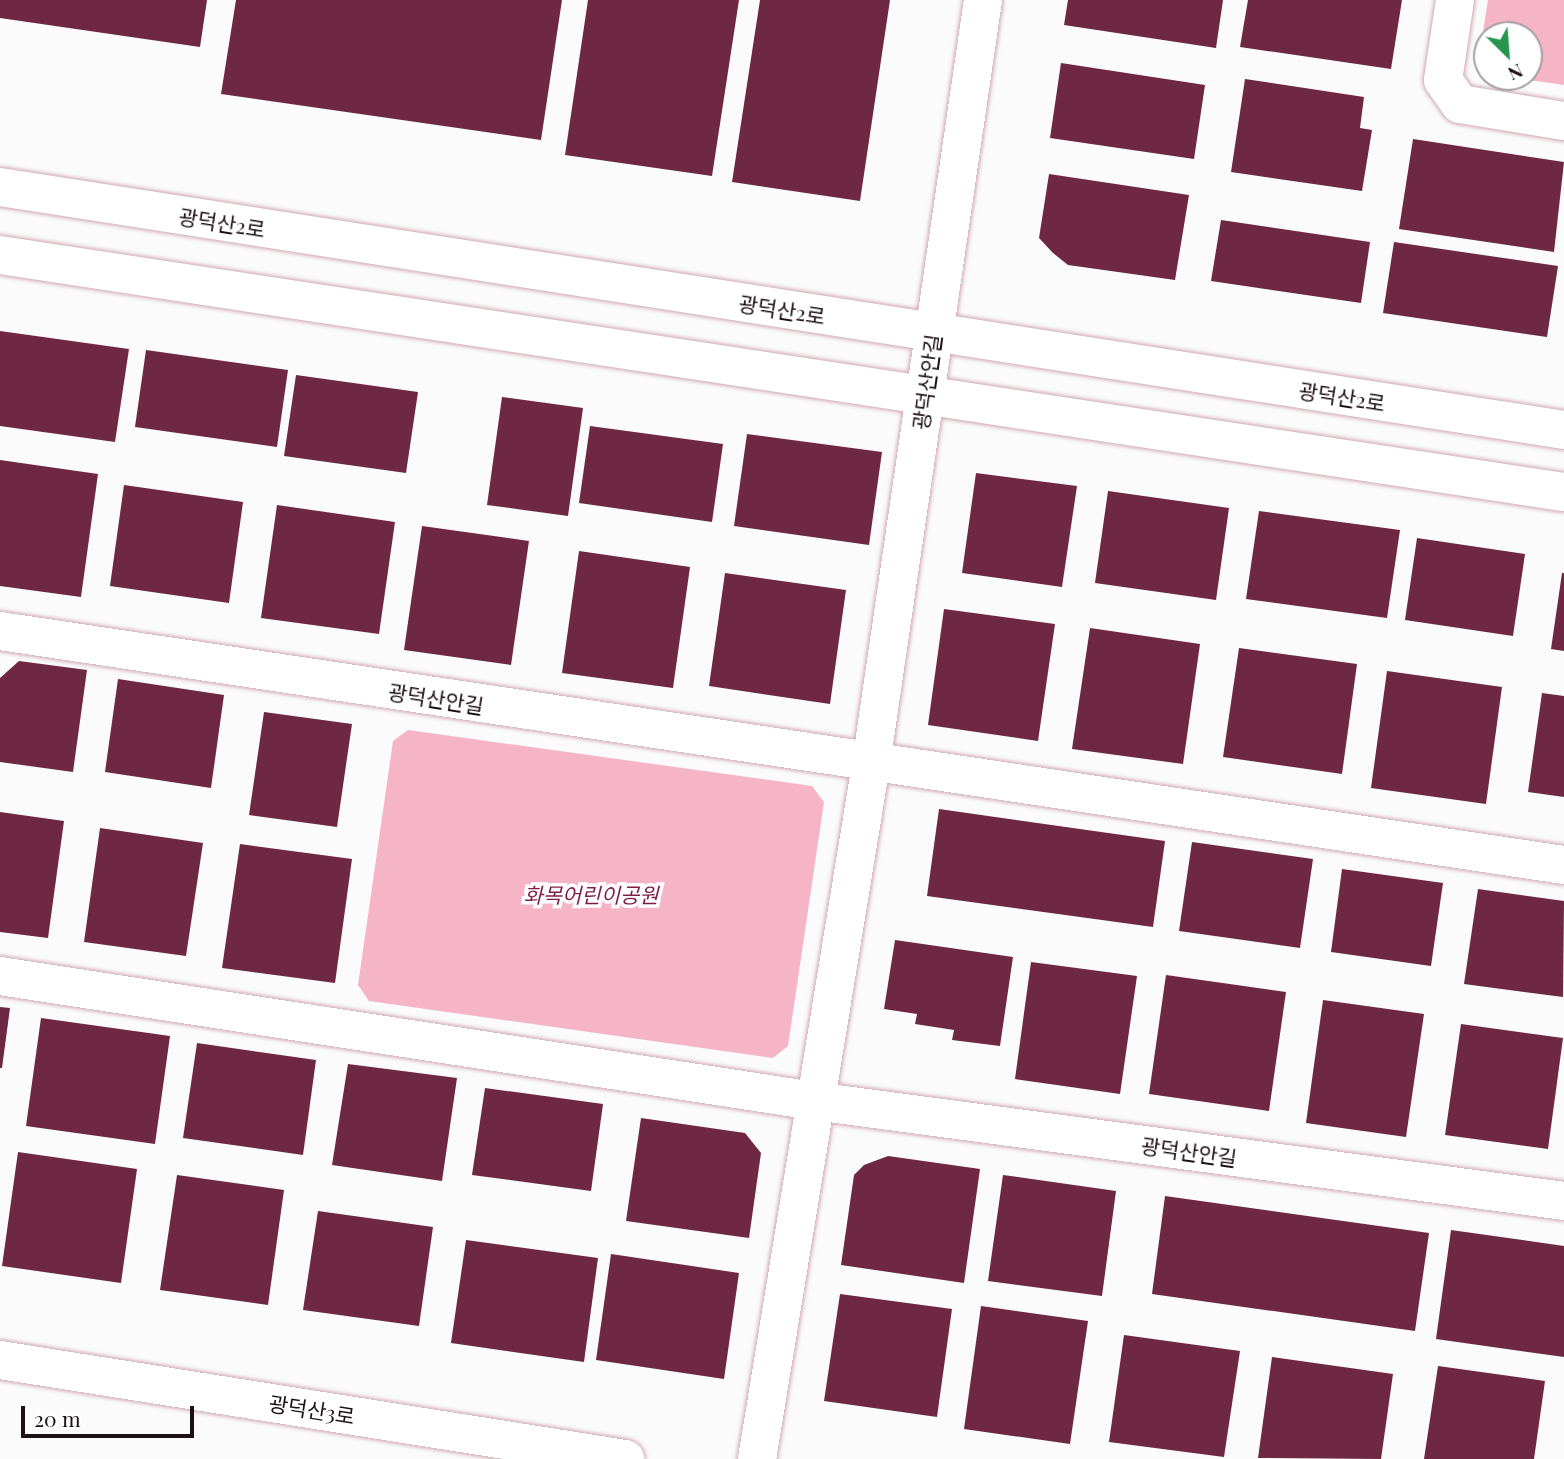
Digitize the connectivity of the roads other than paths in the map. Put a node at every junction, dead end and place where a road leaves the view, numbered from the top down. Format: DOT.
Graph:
graph roads {
  1 [pos="983,0"];
  2 [pos="1455,0"];
  3 [pos="1564,121"];
  4 [pos="0,187"];
  5 [pos="0,255"];
  6 [pos="933,333"];
  7 [pos="924,394"];
  8 [pos="1564,430"];
  9 [pos="1564,492"];
  10 [pos="0,631"];
  11 [pos="871,764"];
  12 [pos="1564,865"];
  13 [pos="0,976"];
  14 [pos="814,1101"];
  15 [pos="1564,1201"];
  16 [pos="0,1360"];
  17 [pos="625,1459"];
  18 [pos="757,1459"];
  1 -- 6 [label="street, 광덕산안길"];
  2 -- 3 [label="street"];
  4 -- 6 [label="street, 광덕산2로"];
  5 -- 7 [label="street"];
  6 -- 7 [label="street, 광덕산안길"];
  6 -- 8 [label="street, 광덕산2로"];
  7 -- 9 [label="street"];
  7 -- 11 [label="street, 광덕산안길"];
  10 -- 11 [label="street, 광덕산안길"];
  11 -- 12 [label="street, 광덕산안길"];
  11 -- 14 [label="street, 광덕산안길"];
  13 -- 14 [label="street, 광덕산안길"];
  14 -- 15 [label="street, 광덕산안길"];
  14 -- 18 [label="street, 광덕산안길"];
  16 -- 17 [label="street, 광덕산3로"];
}
